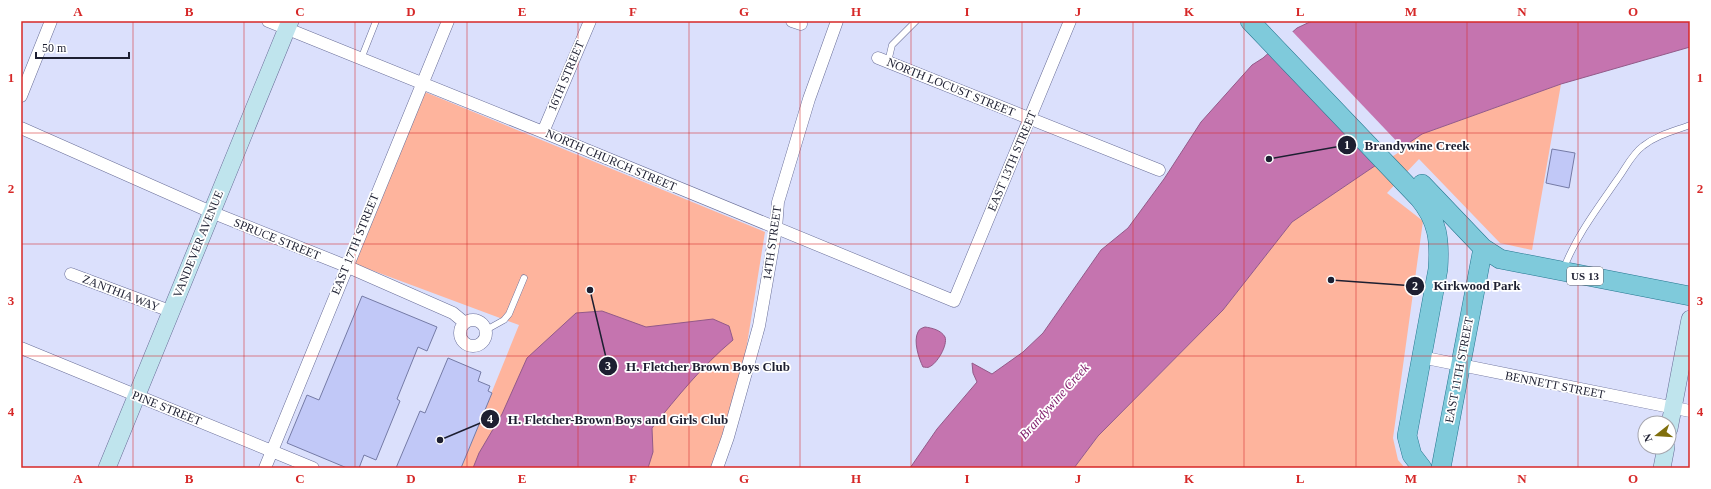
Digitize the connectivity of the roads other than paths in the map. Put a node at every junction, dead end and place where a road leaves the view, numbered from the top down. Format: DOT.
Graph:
graph roads {
  1 [pos="51,21"];
  2 [pos="268,21"];
  3 [pos="376,21"];
  4 [pos="448,21"];
  5 [pos="590,21"];
  6 [pos="837,21"];
  7 [pos="916,21"];
  8 [pos="1070,21"];
  9 [pos="1250,21"];
  10 [pos="1268,21"];
  11 [pos="289,25"];
  12 [pos="1276,41"];
  13 [pos="361,59"];
  14 [pos="883,60"];
  15 [pos="422,83"];
  16 [pos="21,96"];
  17 [pos="1030,118"];
  18 [pos="1690,125"];
  19 [pos="21,128"];
  20 [pos="543,132"];
  21 [pos="1159,170"];
  22 [pos="1402,172"];
  23 [pos="211,212"];
  24 [pos="776,229"];
  25 [pos="1483,248"];
  26 [pos="346,266"];
  27 [pos="1563,272"];
  28 [pos="71,274"];
  29 [pos="524,278"];
  30 [pos="1690,296"];
  31 [pos="954,301"];
  32 [pos="170,311"];
  33 [pos="1690,319"];
  34 [pos="465,323"];
  35 [pos="486,330"];
  36 [pos="21,348"];
  37 [pos="1421,357"];
  38 [pos="1460,366"];
  39 [pos="137,395"];
  40 [pos="1673,407"];
  41 [pos="1690,410"];
  42 [pos="1672,415"];
  43 [pos="272,450"];
  44 [pos="1664,455"];
  45 [pos="107,468"];
  46 [pos="265,468"];
  47 [pos="313,468"];
  48 [pos="717,468"];
  49 [pos="1422,468"];
  50 [pos="1441,468"];
  51 [pos="1662,468"];
  1 -- 16 [label="street"];
  2 -- 11 [label="street, NORTH CHURCH STREET"];
  3 -- 13 [label="lane"];
  4 -- 15 [label="street, EAST 17TH STREET"];
  5 -- 20 [label="street, 16TH STREET"];
  6 -- 24 [label="street, 14TH STREET"];
  7 -- 14 [label="lane"];
  8 -- 17 [label="street, EAST 13TH STREET"];
  9 -- 12 [label="main road, US 13"];
  10 -- 12 [label="main road, US 13"];
  11 -- 13 [label="street, NORTH CHURCH STREET"];
  11 -- 23 [label="street, VANDEVER AVENUE"];
  12 -- 22 [label="main road, US 13"];
  13 -- 15 [label="street, NORTH CHURCH STREET"];
  14 -- 17 [label="street, NORTH LOCUST STREET"];
  15 -- 20 [label="street, NORTH CHURCH STREET"];
  15 -- 26 [label="street, EAST 17TH STREET"];
  17 -- 21 [label="street, NORTH LOCUST STREET"];
  17 -- 31 [label="street, EAST 13TH STREET"];
  18 -- 27 [label="lane"];
  19 -- 23 [label="street, SPRUCE STREET"];
  20 -- 24 [label="street, NORTH CHURCH STREET"];
  22 -- 25 [label="main road, US 13"];
  22 -- 37 [label="main road, US 13"];
  23 -- 26 [label="street, SPRUCE STREET"];
  23 -- 32 [label="street, VANDEVER AVENUE"];
  24 -- 31 [label="street, NORTH CHURCH STREET"];
  24 -- 48 [label="street, 14TH STREET"];
  25 -- 27 [label="main road, US 13"];
  25 -- 38 [label="main road, EAST 11TH STREET"];
  26 -- 34 [label="street, SPRUCE STREET"];
  26 -- 43 [label="street, EAST 17TH STREET"];
  27 -- 30 [label="main road, US 13"];
  28 -- 32 [label="street, ZANTHIA WAY"];
  29 -- 35 [label="lane"];
  32 -- 39 [label="street, VANDEVER AVENUE"];
  33 -- 40 [label="street"];
  34 -- 35 [label="street"];
  34 -- 35 [label="street"];
  36 -- 39 [label="street, PINE STREET"];
  37 -- 38 [label="street, BENNETT STREET"];
  37 -- 49 [label="main road, US 13"];
  38 -- 40 [label="street, BENNETT STREET"];
  38 -- 50 [label="main road, EAST 11TH STREET"];
  39 -- 43 [label="street, PINE STREET"];
  39 -- 45 [label="street, VANDEVER AVENUE"];
  40 -- 41 [label="street, BENNETT STREET"];
  40 -- 42 [label="street"];
  43 -- 46 [label="street, EAST 17TH STREET"];
  43 -- 47 [label="street, PINE STREET"];
  44 -- 51 [label="street"];
}
